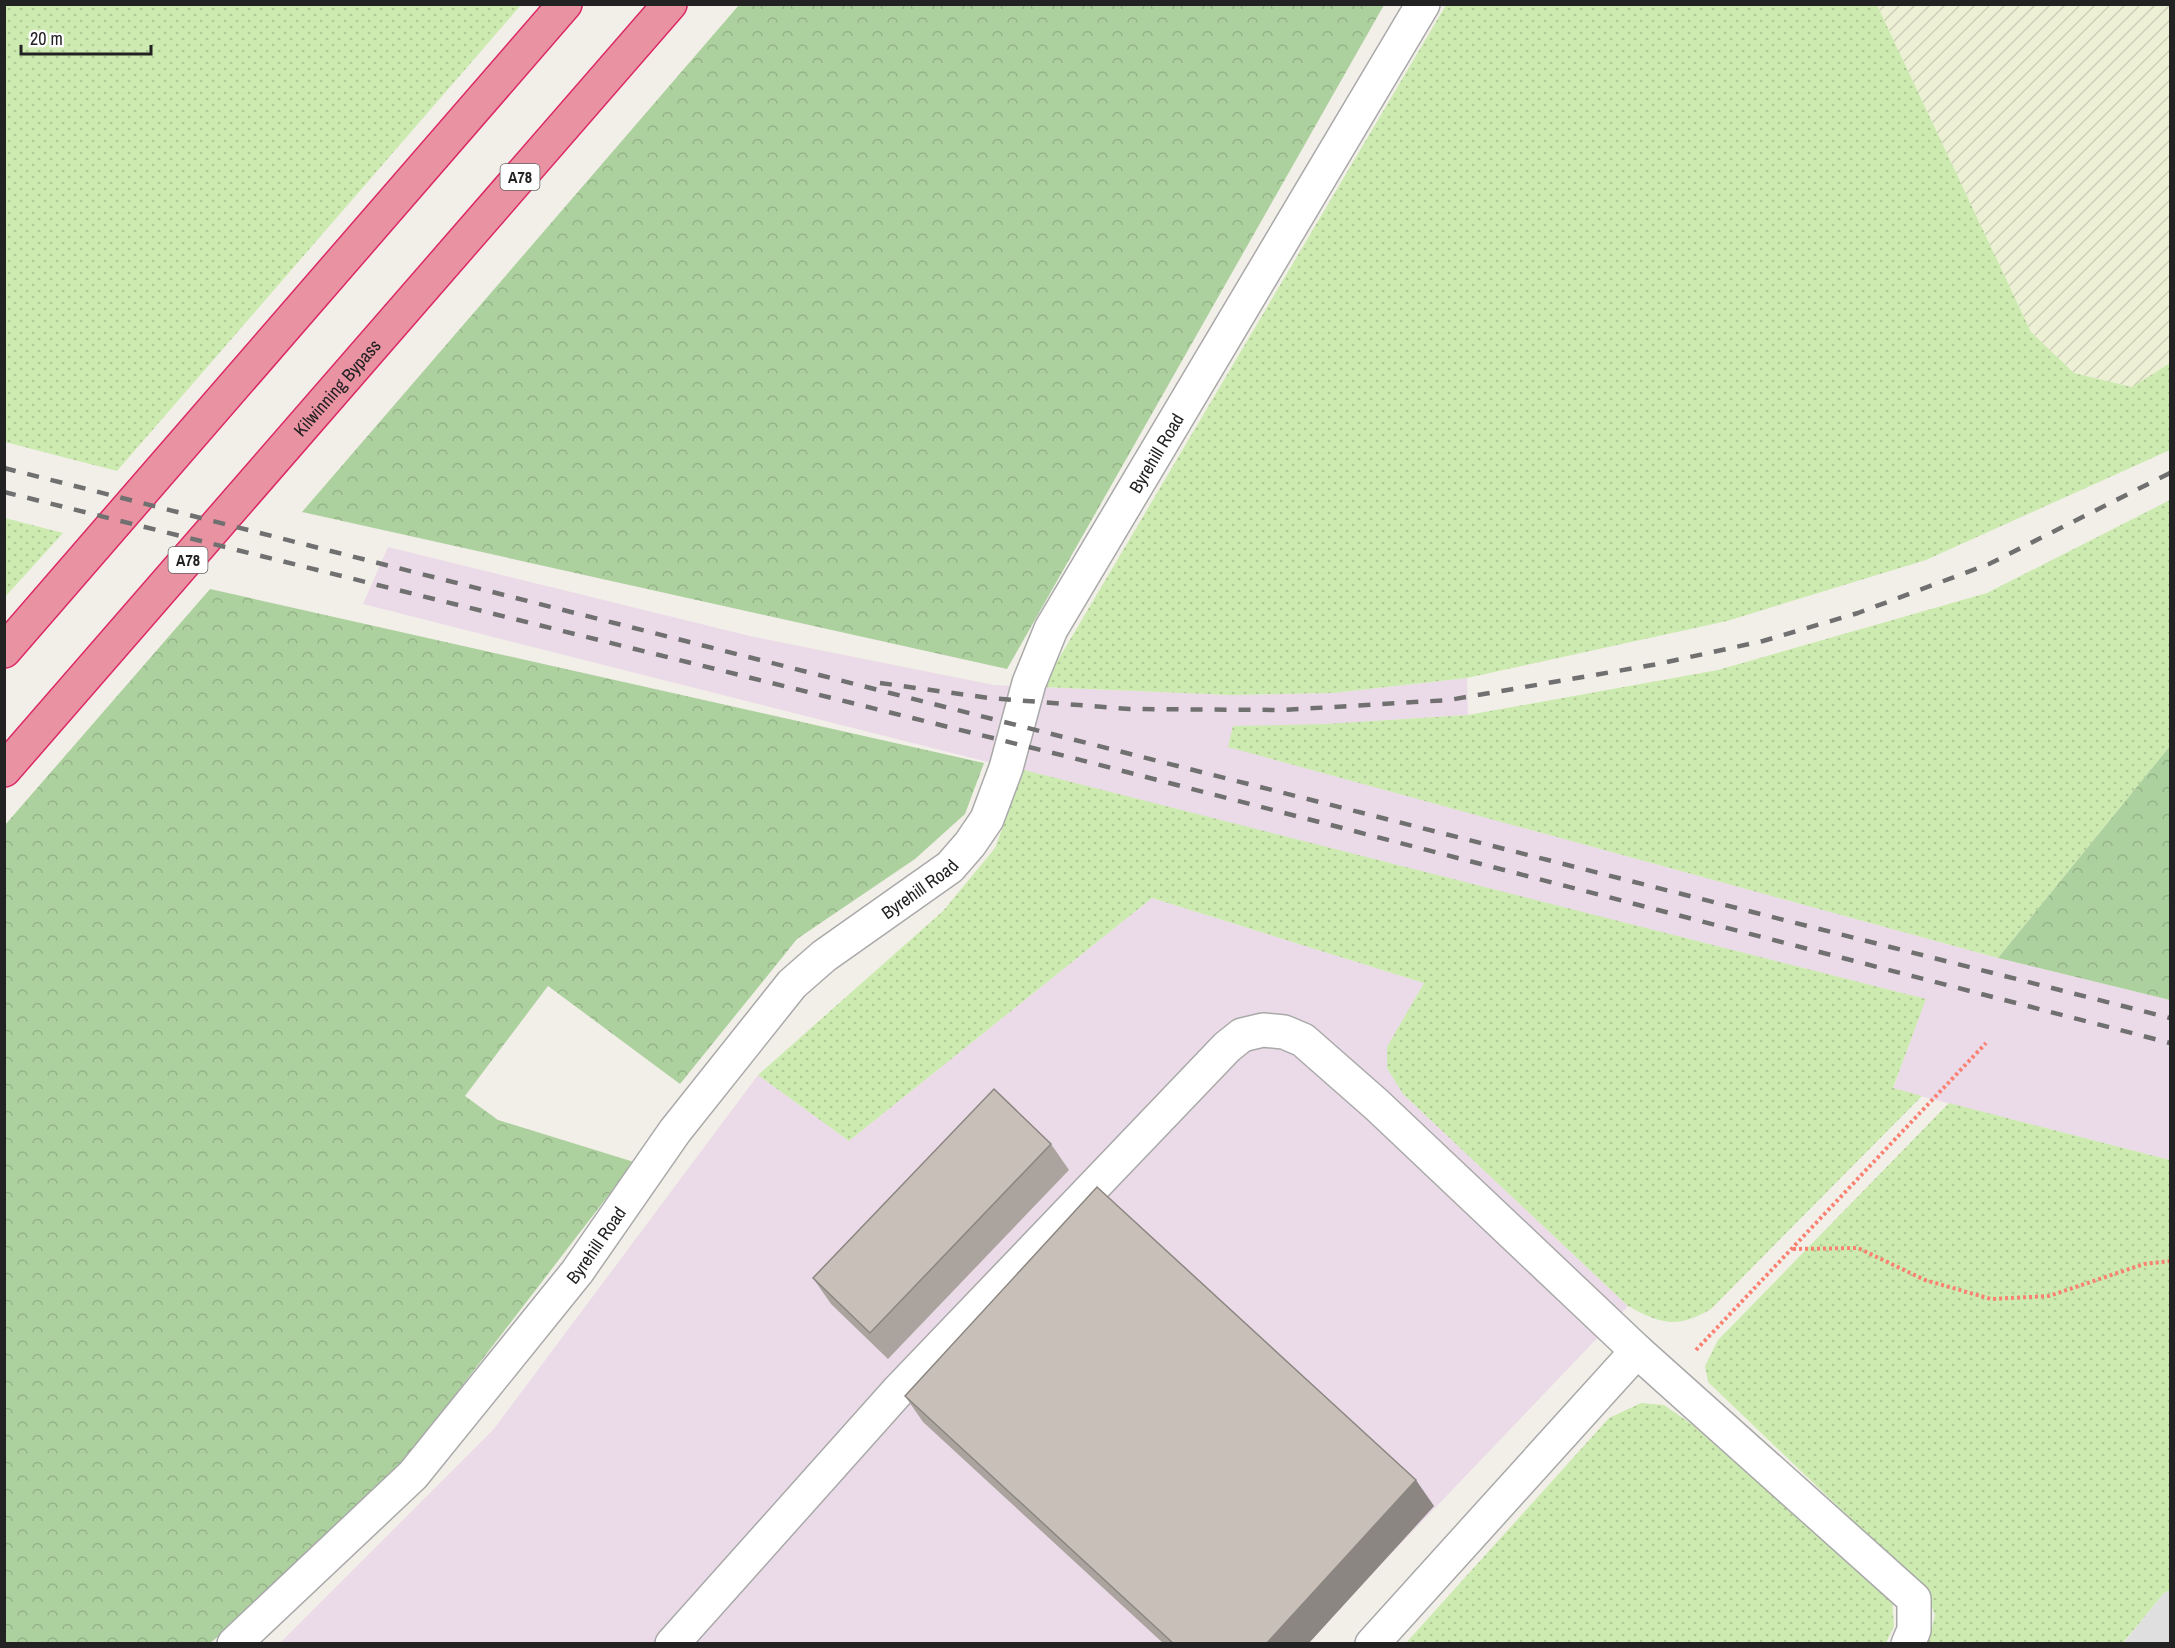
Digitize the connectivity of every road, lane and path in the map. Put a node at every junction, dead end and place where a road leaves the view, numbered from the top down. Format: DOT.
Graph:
graph roads {
  1 [pos="565,4"];
  2 [pos="670,4"];
  3 [pos="1423,4"];
  4 [pos="4,651"];
  5 [pos="4,770"];
  6 [pos="1986,1043"];
  7 [pos="1792,1249"];
  8 [pos="2170,1261"];
  9 [pos="1637,1351"];
  10 [pos="1668,1379"];
  11 [pos="234,1644"];
  12 [pos="672,1644"];
  13 [pos="1372,1644"];
  14 [pos="1908,1644"];
  1 -- 4 [label="highway"];
  2 -- 5 [label="highway, Kilwinning Bypass / A78"];
  3 -- 11 [label="street, Byrehill Road"];
  6 -- 7 [label="path"];
  7 -- 8 [label="path"];
  7 -- 10 [label="path"];
  9 -- 10 [label="street"];
  9 -- 12 [label="street"];
  9 -- 13 [label="street"];
  10 -- 14 [label="street"];
}
